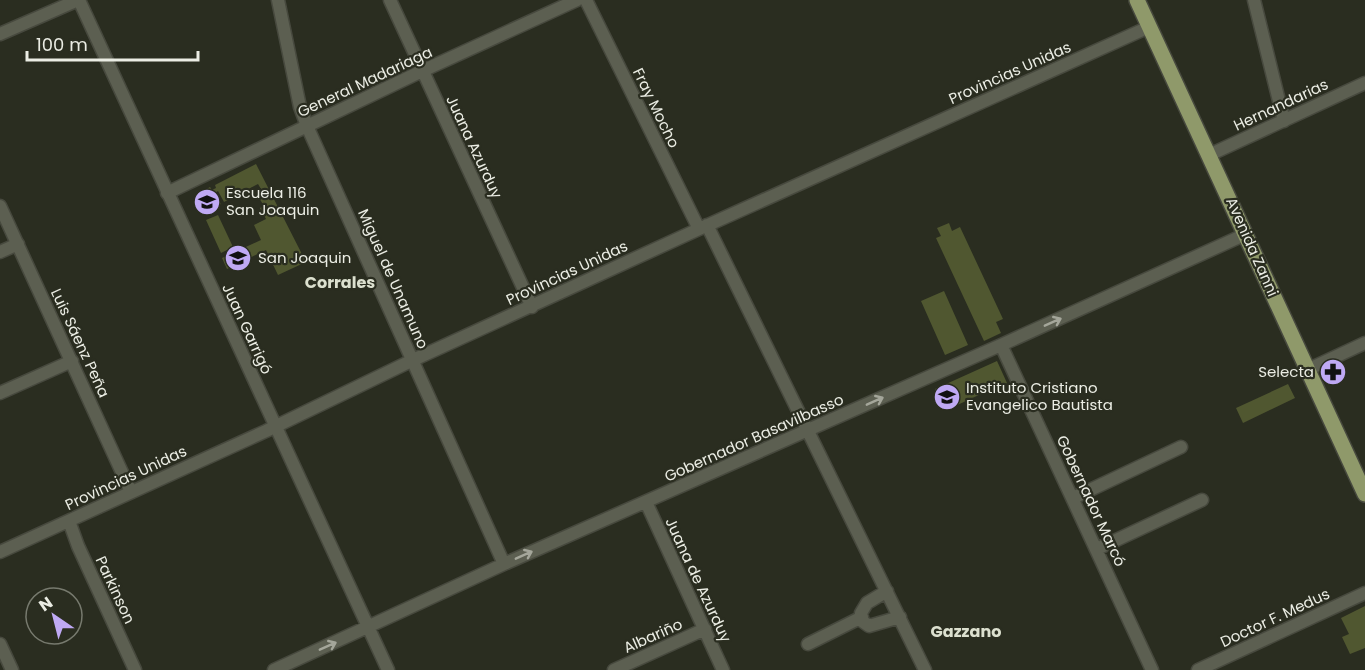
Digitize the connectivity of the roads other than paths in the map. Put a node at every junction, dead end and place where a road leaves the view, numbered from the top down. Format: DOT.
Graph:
graph roads {
  1 [pos="78,0"];
  2 [pos="278,0"];
  3 [pos="390,0"];
  4 [pos="577,0"];
  5 [pos="586,0"];
  6 [pos="1137,0"];
  7 [pos="1254,0"];
  8 [pos="1149,27"];
  9 [pos="0,34"];
  10 [pos="422,71"];
  11 [pos="1365,83"];
  12 [pos="1284,121"];
  13 [pos="307,126"];
  14 [pos="1209,155"];
  15 [pos="167,193"];
  16 [pos="0,206"];
  17 [pos="703,227"];
  18 [pos="1246,234"];
  19 [pos="18,244"];
  20 [pos="0,252"];
  21 [pos="532,307"];
  22 [pos="1365,343"];
  23 [pos="1001,345"];
  24 [pos="413,360"];
  25 [pos="72,361"];
  26 [pos="1307,370"];
  27 [pos="0,393"];
  28 [pos="276,426"];
  29 [pos="808,430"];
  30 [pos="1181,447"];
  31 [pos="131,492"];
  32 [pos="1365,494"];
  33 [pos="1073,498"];
  34 [pos="1202,500"];
  35 [pos="646,502"];
  36 [pos="69,521"];
  37 [pos="1096,549"];
  38 [pos="0,552"];
  39 [pos="504,564"];
  40 [pos="887,591"];
  41 [pos="1365,593"];
  42 [pos="862,617"];
  43 [pos="900,617"];
  44 [pos="369,627"];
  45 [pos="705,629"];
  46 [pos="0,644"];
  47 [pos="808,644"];
  48 [pos="12,670"];
  49 [pos="135,670"];
  50 [pos="274,670"];
  51 [pos="388,670"];
  52 [pos="614,670"];
  53 [pos="723,670"];
  54 [pos="925,670"];
  55 [pos="1152,670"];
  56 [pos="1198,670"];
  1 -- 9 [label="street"];
  1 -- 15 [label="street, Juan Garrigó"];
  2 -- 13 [label="street, Miguel de Unamuno"];
  3 -- 10 [label="street, Juana Azurduy"];
  4 -- 10 [label="street, General Madariaga"];
  5 -- 17 [label="street, Fray Mocho"];
  6 -- 8 [label="main road, Avenida Zanni"];
  7 -- 12 [label="street"];
  8 -- 14 [label="main road, Avenida Zanni"];
  8 -- 17 [label="street, Provincias Unidas"];
  10 -- 13 [label="street, General Madariaga"];
  10 -- 21 [label="street, Juana Azurduy"];
  11 -- 12 [label="street, Hernandarias"];
  12 -- 14 [label="street, Hernandarias"];
  13 -- 15 [label="street, General Madariaga"];
  13 -- 24 [label="street, Miguel de Unamuno"];
  14 -- 18 [label="main road, Avenida Zanni"];
  15 -- 28 [label="street, Juan Garrigó"];
  16 -- 19 [label="street, Luis Sáenz Peña"];
  17 -- 21 [label="street, Provincias Unidas"];
  17 -- 29 [label="street, Fray Mocho"];
  23 -- 18 [label="street, Gobernador Basavilbasso, one-way"];
  18 -- 26 [label="main road, Avenida Zanni"];
  19 -- 20 [label="street"];
  19 -- 25 [label="street, Luis Sáenz Peña"];
  21 -- 24 [label="street, Provincias Unidas"];
  22 -- 26 [label="street"];
  29 -- 23 [label="street, Gobernador Basavilbasso, one-way"];
  23 -- 33 [label="street, Gobernador Marcó"];
  24 -- 28 [label="street, Provincias Unidas"];
  24 -- 39 [label="street, Miguel de Unamuno"];
  25 -- 27 [label="street"];
  25 -- 31 [label="street, Luis Sáenz Peña"];
  26 -- 32 [label="main road, Avenida Zanni"];
  28 -- 31 [label="street, Provincias Unidas"];
  28 -- 44 [label="street, Juan Garrigó"];
  29 -- 35 [label="street, Gobernador Basavilbasso"];
  29 -- 40 [label="street, Fray Mocho"];
  30 -- 33 [label="street"];
  31 -- 36 [label="street, Provincias Unidas"];
  33 -- 37 [label="street, Gobernador Marcó"];
  34 -- 37 [label="street"];
  39 -- 35 [label="street, Gobernador Basavilbasso, one-way"];
  35 -- 45 [label="street, Juana de Azurduy"];
  36 -- 38 [label="street, Provincias Unidas"];
  36 -- 49 [label="street, Parkinson"];
  37 -- 55 [label="street, Gobernador Marcó"];
  39 -- 44 [label="street, Gobernador Basavilbasso"];
  40 -- 42 [label="street"];
  40 -- 43 [label="street, Fray Mocho"];
  41 -- 56 [label="street, Doctor F. Medus"];
  42 -- 43 [label="street"];
  42 -- 47 [label="street"];
  43 -- 54 [label="street, Fray Mocho"];
  50 -- 44 [label="street, Gobernador Basavilbasso, one-way"];
  44 -- 51 [label="street, Juan Garrigó"];
  45 -- 52 [label="street, Albariño"];
  45 -- 53 [label="street, Juana de Azurduy"];
  46 -- 48 [label="street"];
}
